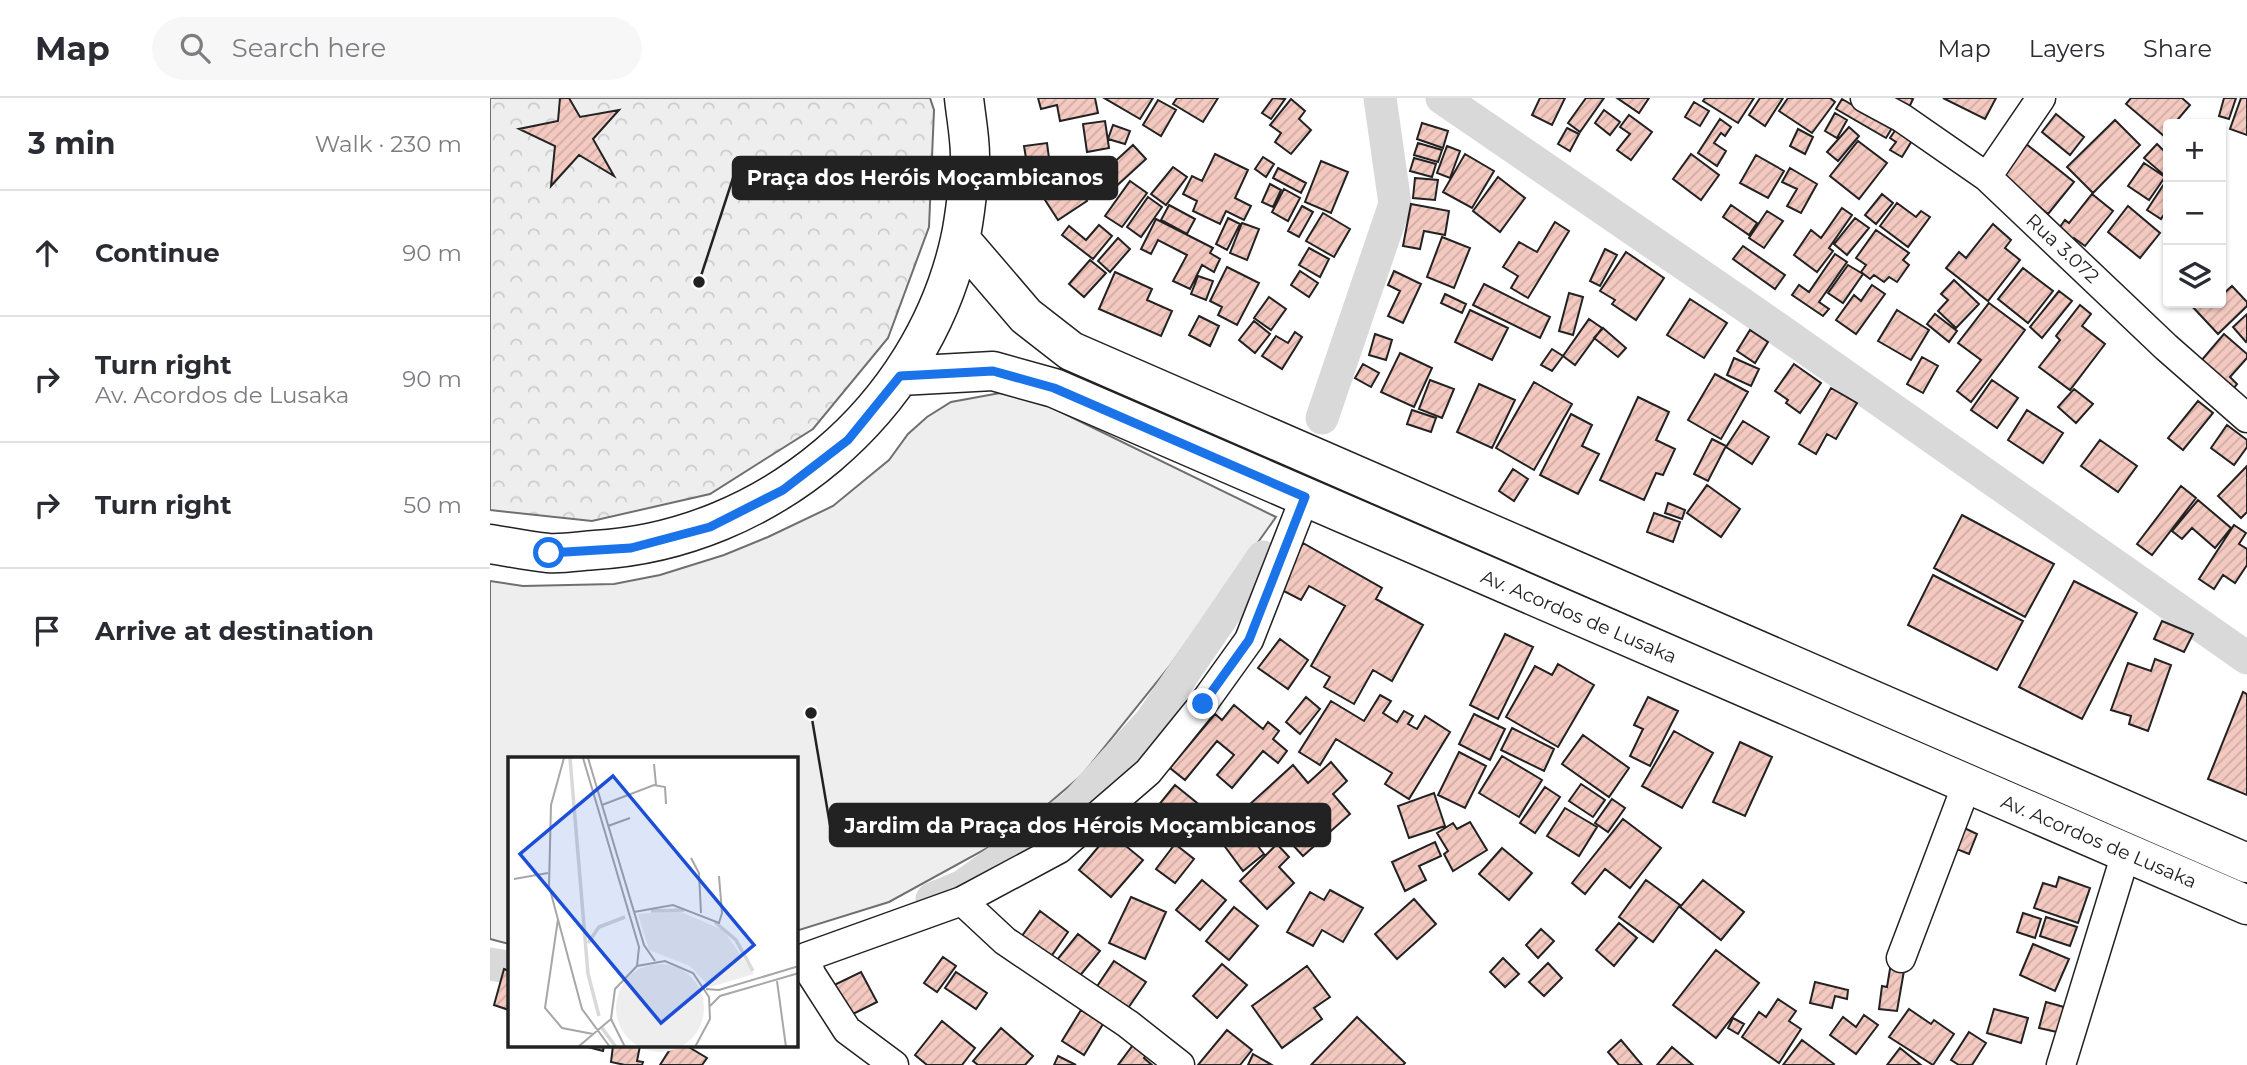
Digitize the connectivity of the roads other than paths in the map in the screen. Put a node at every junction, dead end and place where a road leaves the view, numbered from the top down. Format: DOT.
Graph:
graph roads {
  1 [pos="964,98"];
  2 [pos="1865,98"];
  3 [pos="2041,98"];
  4 [pos="1987,177"];
  5 [pos="960,239"];
  6 [pos="900,376"];
  7 [pos="2247,418"];
  8 [pos="1305,497"];
  9 [pos="490,544"];
  10 [pos="1967,784"];
  11 [pos="2126,853"];
  12 [pos="2247,863"];
  13 [pos="962,901"];
  14 [pos="2247,905"];
  15 [pos="1900,958"];
  16 [pos="894,1065"];
  17 [pos="1180,1065"];
  18 [pos="2061,1065"];
  1 -- 5 [label="main road"];
  2 -- 4 [label="street, Rua 3.072"];
  3 -- 4 [label="street"];
  4 -- 7 [label="street, Rua 3.072"];
  5 -- 6 [label="main road"];
  5 -- 12 [label="main road, Av. Acordos de Lusaka"];
  6 -- 8 [label="main road, Av. Acordos de Lusaka"];
  6 -- 9 [label="main road"];
  8 -- 10 [label="main road, Av. Acordos de Lusaka"];
  8 -- 13 [label="street"];
  10 -- 11 [label="main road, Av. Acordos de Lusaka"];
  10 -- 15 [label="street"];
  11 -- 14 [label="main road, Av. Acordos de Lusaka"];
  11 -- 18 [label="street"];
  13 -- 16 [label="street"];
  13 -- 17 [label="street"];
}
